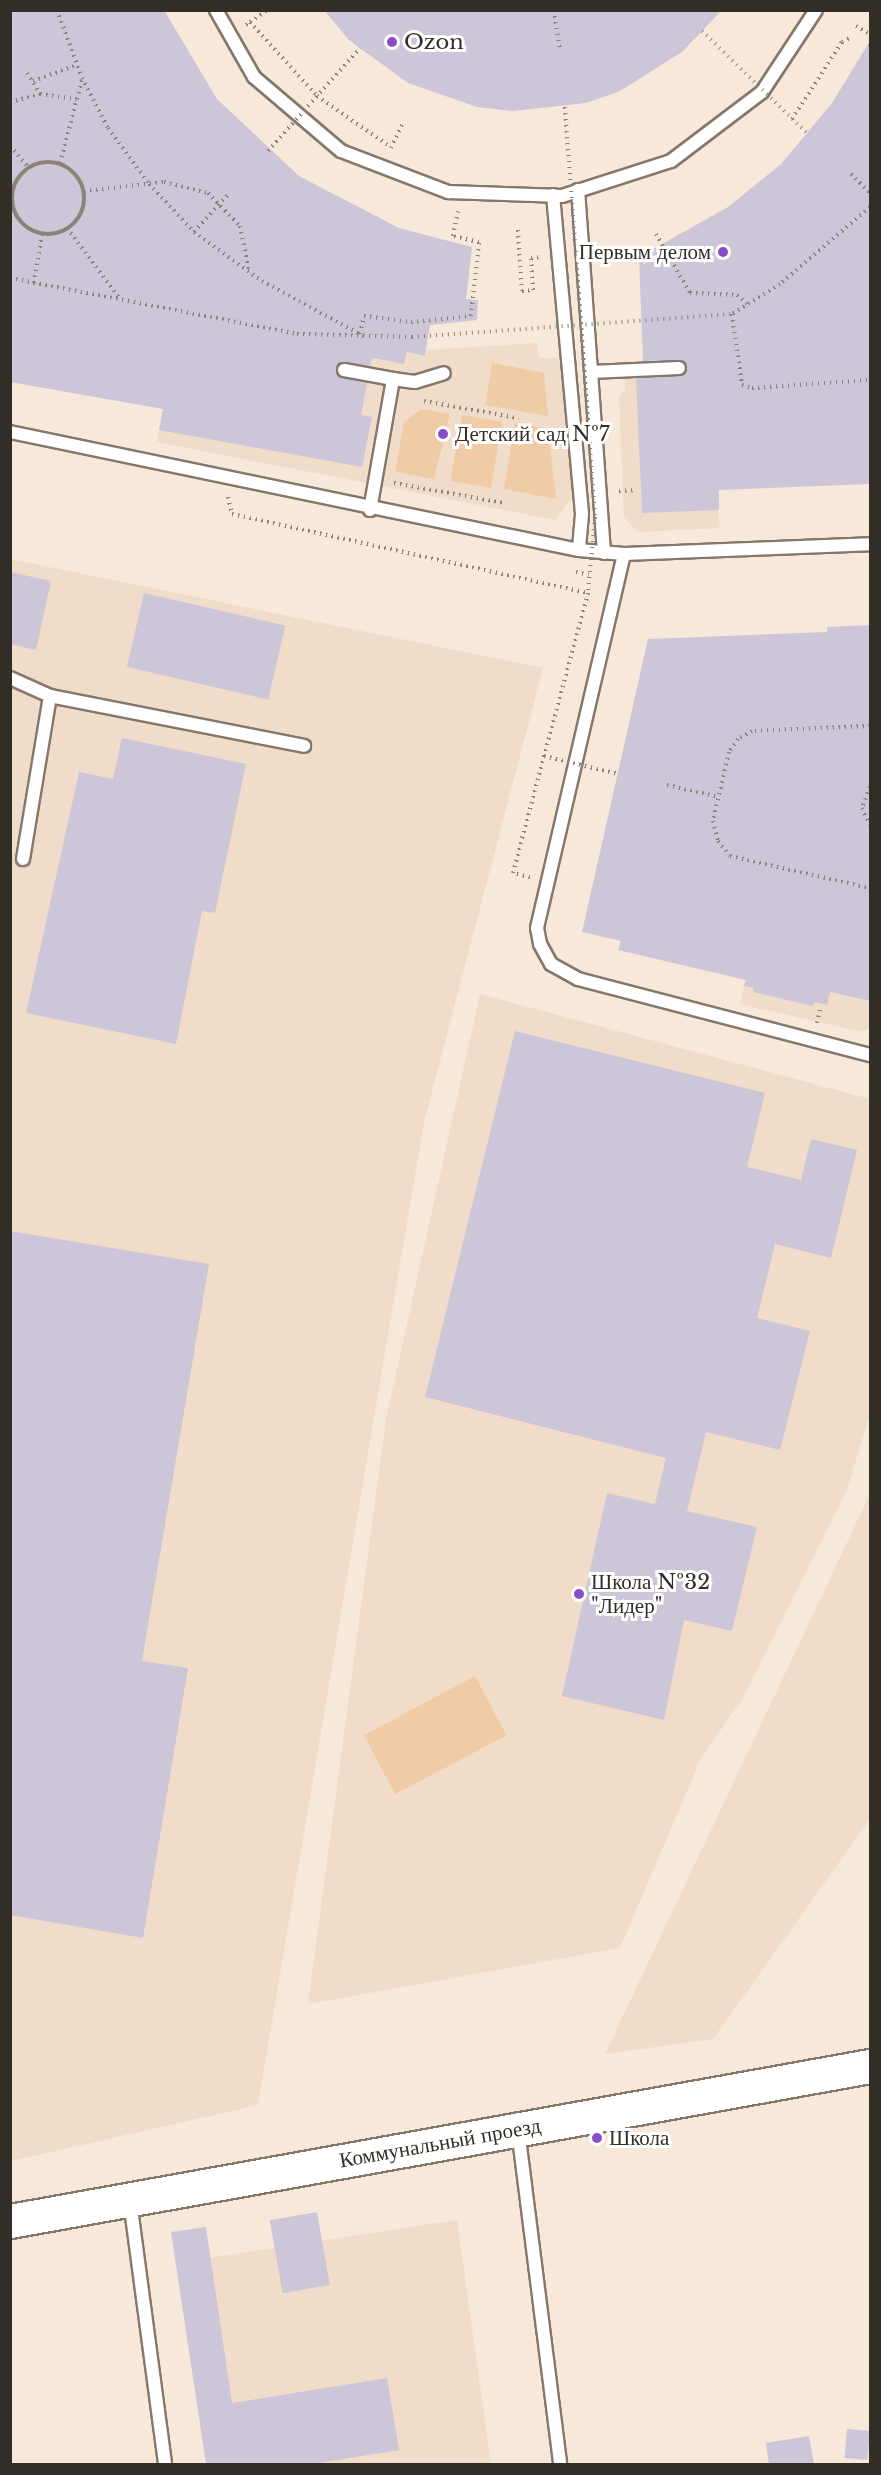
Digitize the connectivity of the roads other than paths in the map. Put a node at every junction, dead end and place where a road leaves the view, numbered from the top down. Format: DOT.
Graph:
graph roads {
  1 [pos="216,10"];
  2 [pos="816,10"];
  3 [pos="578,190"];
  4 [pos="554,195"];
  5 [pos="680,369"];
  6 [pos="344,370"];
  7 [pos="591,372"];
  8 [pos="444,373"];
  9 [pos="393,379"];
  10 [pos="10,432"];
  11 [pos="370,510"];
  12 [pos="870,544"];
  13 [pos="579,550"];
  14 [pos="604,553"];
  15 [pos="624,554"];
  16 [pos="10,678"];
  17 [pos="50,696"];
  18 [pos="304,746"];
  19 [pos="23,859"];
  20 [pos="870,1054"];
  21 [pos="870,2066"];
  22 [pos="518,2130"];
  23 [pos="129,2198"];
  24 [pos="10,2221"];
  25 [pos="165,2464"];
  26 [pos="560,2464"];
  1 -- 4 [label="lane"];
  2 -- 3 [label="lane"];
  3 -- 4 [label="lane"];
  3 -- 7 [label="lane"];
  4 -- 13 [label="lane"];
  5 -- 7 [label="lane"];
  6 -- 9 [label="lane"];
  7 -- 14 [label="lane"];
  8 -- 9 [label="lane"];
  9 -- 11 [label="lane"];
  10 -- 11 [label="lane"];
  11 -- 13 [label="lane"];
  12 -- 15 [label="lane"];
  13 -- 14 [label="lane"];
  14 -- 15 [label="lane"];
  15 -- 20 [label="lane"];
  16 -- 17 [label="lane"];
  17 -- 18 [label="lane"];
  17 -- 19 [label="lane"];
  21 -- 22 [label="street, Коммунальный проезд"];
  22 -- 23 [label="street, Коммунальный проезд"];
  22 -- 26 [label="lane"];
  23 -- 24 [label="street, Коммунальный проезд"];
  23 -- 25 [label="lane"];
}
